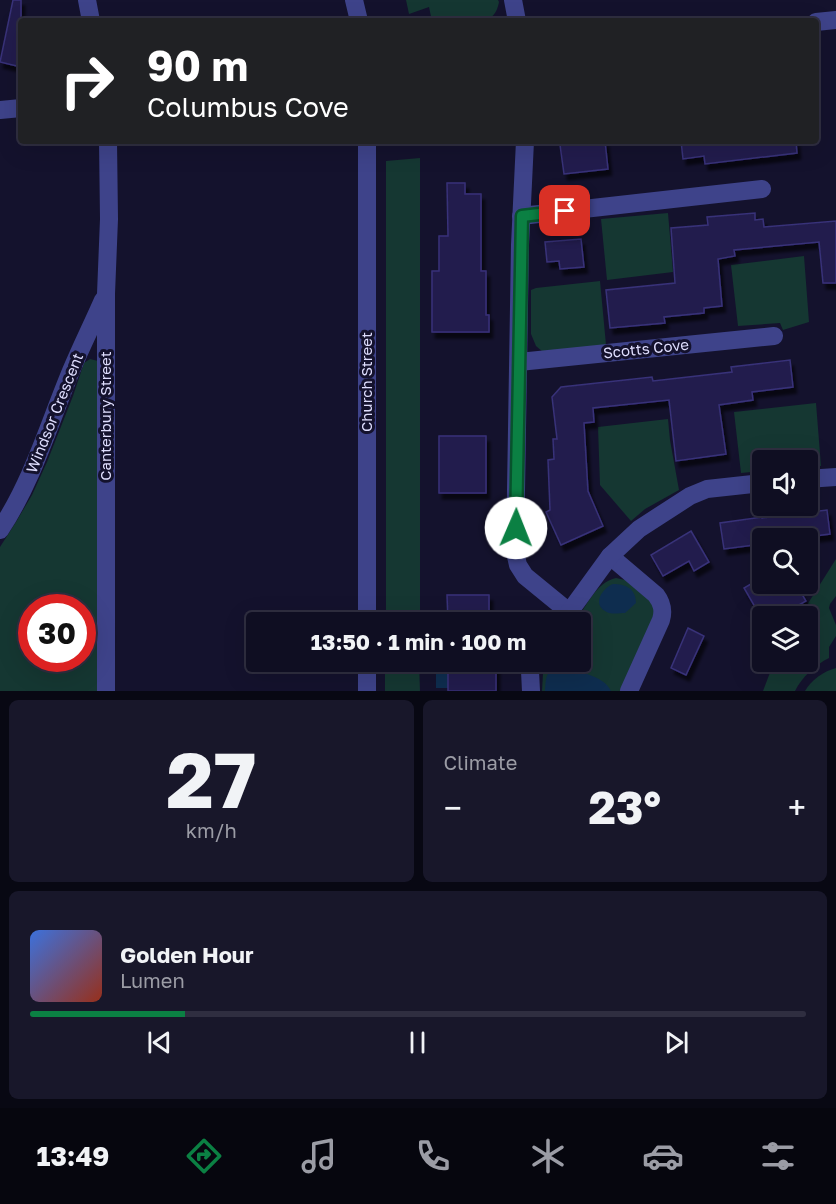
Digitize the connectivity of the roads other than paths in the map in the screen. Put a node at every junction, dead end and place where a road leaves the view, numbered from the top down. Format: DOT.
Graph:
graph roads {
  1 [pos="87,0"];
  2 [pos="354,0"];
  3 [pos="513,0"];
  4 [pos="90,18"];
  5 [pos="358,18"];
  6 [pos="517,18"];
  7 [pos="836,20"];
  8 [pos="819,22"];
  9 [pos="18,108"];
  10 [pos="0,110"];
  11 [pos="108,144"];
  12 [pos="367,144"];
  13 [pos="525,144"];
  14 [pos="762,189"];
  15 [pos="522,216"];
  16 [pos="106,294"];
  17 [pos="774,336"];
  18 [pos="519,362"];
  19 [pos="836,477"];
  20 [pos="818,478"];
  21 [pos="752,484"];
  22 [pos="0,530"];
  23 [pos="610,556"];
  24 [pos="367,612"];
  25 [pos="561,612"];
  26 [pos="570,612"];
  27 [pos="367,672"];
  28 [pos="530,672"];
  29 [pos="106,691"];
  30 [pos="367,691"];
  31 [pos="531,691"];
  32 [pos="629,691"];
  1 -- 4 [label="street"];
  2 -- 5 [label="street"];
  3 -- 6 [label="street"];
  7 -- 8 [label="street"];
  9 -- 10 [label="street"];
  11 -- 16 [label="street, Canterbury Street"];
  12 -- 24 [label="street, Church Street"];
  13 -- 15 [label="street"];
  14 -- 15 [label="street"];
  15 -- 18 [label="street"];
  16 -- 22 [label="street, Windsor Crescent"];
  16 -- 29 [label="street, Canterbury Street"];
  17 -- 18 [label="street, Scotts Cove"];
  18 -- 25 [label="street"];
  19 -- 20 [label="street"];
  21 -- 23 [label="street"];
  23 -- 26 [label="street"];
  23 -- 32 [label="street"];
  27 -- 30 [label="street"];
  28 -- 31 [label="street"];
}
